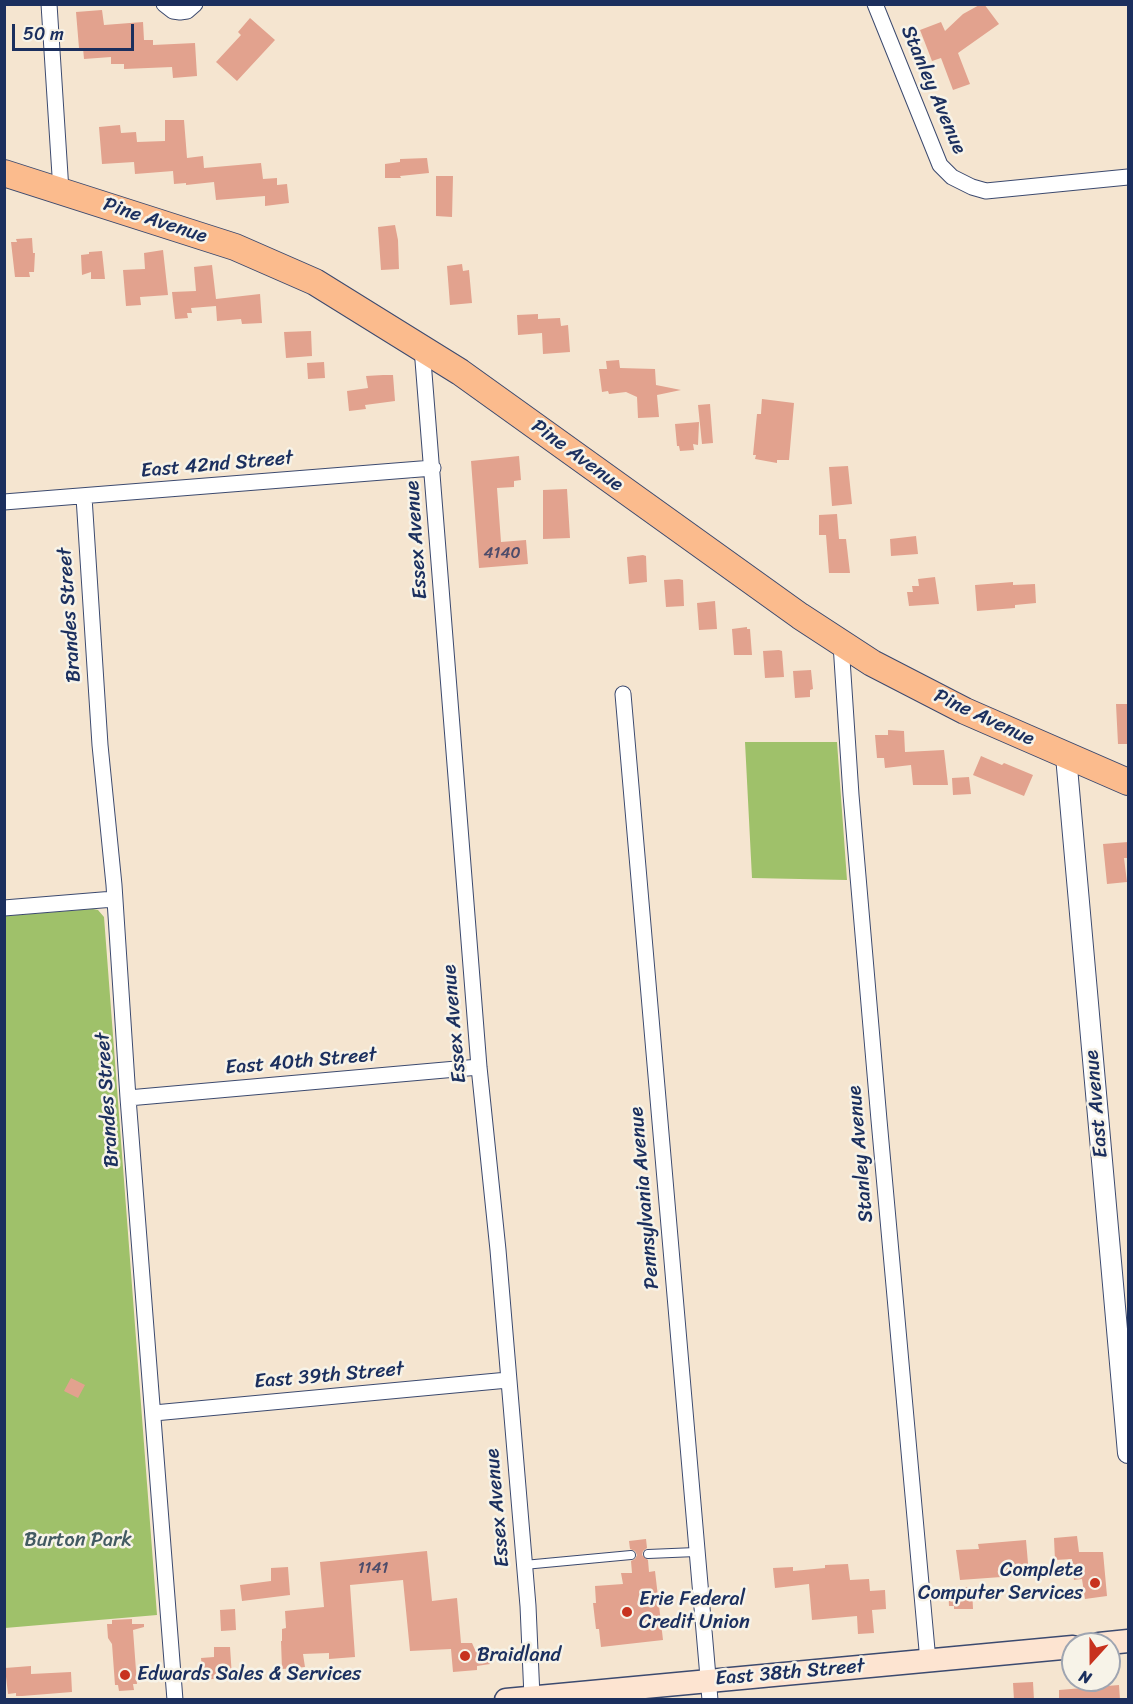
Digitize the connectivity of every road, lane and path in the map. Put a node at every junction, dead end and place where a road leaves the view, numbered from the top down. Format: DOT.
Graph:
graph roads {
  1 [pos="49,4"];
  2 [pos="164,4"];
  3 [pos="195,4"];
  4 [pos="875,4"];
  5 [pos="4,173"];
  6 [pos="1128,177"];
  7 [pos="61,191"];
  8 [pos="422,348"];
  9 [pos="433,468"];
  10 [pos="84,497"];
  11 [pos="4,502"];
  12 [pos="841,644"];
  13 [pos="623,694"];
  14 [pos="1066,756"];
  15 [pos="1128,783"];
  16 [pos="114,899"];
  17 [pos="4,908"];
  18 [pos="479,1066"];
  19 [pos="128,1098"];
  20 [pos="508,1380"];
  21 [pos="154,1413"];
  22 [pos="1128,1453"];
  23 [pos="696,1551"];
  24 [pos="648,1554"];
  25 [pos="631,1555"];
  26 [pos="524,1565"];
  27 [pos="1061,1648"];
  28 [pos="928,1660"];
  29 [pos="709,1690"];
  30 [pos="532,1697"];
  31 [pos="175,1700"];
  32 [pos="506,1700"];
  1 -- 7 [label="street"];
  2 -- 3 [label="street"];
  4 -- 6 [label="street, Stanley Avenue"];
  5 -- 7 [label="main road, Pine Avenue"];
  7 -- 8 [label="main road, Pine Avenue"];
  8 -- 9 [label="street, Essex Avenue"];
  8 -- 12 [label="main road, Pine Avenue"];
  9 -- 10 [label="street, East 42nd Street"];
  9 -- 18 [label="street, Essex Avenue"];
  10 -- 11 [label="street, East 42nd Street"];
  10 -- 16 [label="street, Brandes Street"];
  12 -- 14 [label="main road, Pine Avenue"];
  12 -- 28 [label="street, Stanley Avenue"];
  13 -- 23 [label="street, Pennsylvania Avenue"];
  14 -- 15 [label="main road, Pine Avenue"];
  14 -- 22 [label="street, East Avenue"];
  16 -- 17 [label="street"];
  16 -- 19 [label="street, Brandes Street"];
  18 -- 19 [label="street, East 40th Street"];
  18 -- 20 [label="street, Essex Avenue"];
  19 -- 21 [label="street, Brandes Street"];
  20 -- 21 [label="street, East 39th Street"];
  20 -- 26 [label="street, Essex Avenue"];
  21 -- 31 [label="street, Brandes Street"];
  23 -- 24 [label="lane"];
  23 -- 29 [label="street, Pennsylvania Avenue"];
  25 -- 26 [label="lane"];
  26 -- 30 [label="street, Essex Avenue"];
  27 -- 28 [label="main road, East 38th Street"];
  28 -- 29 [label="main road, East 38th Street"];
  29 -- 30 [label="main road, East 38th Street"];
  30 -- 32 [label="main road, East 38th Street"];
}
